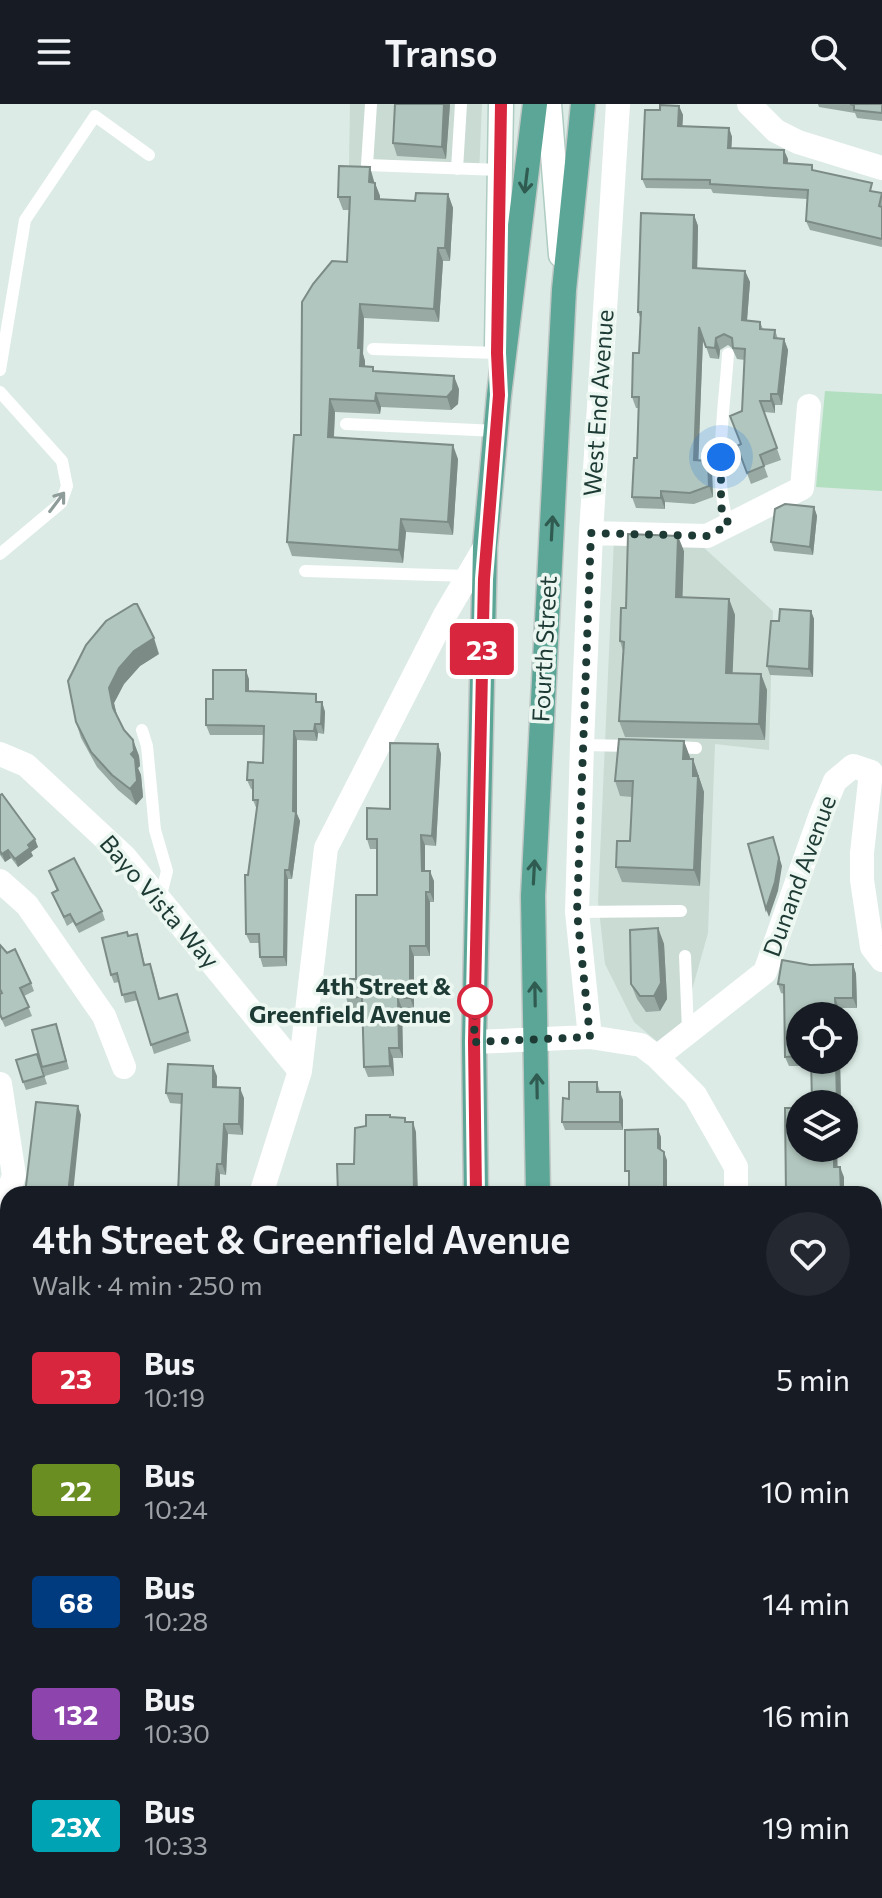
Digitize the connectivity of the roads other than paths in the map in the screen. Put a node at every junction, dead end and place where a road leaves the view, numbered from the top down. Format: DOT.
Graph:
graph roads {
  1 [pos="371,104"];
  2 [pos="461,104"];
  3 [pos="501,104"];
  4 [pos="535,104"];
  5 [pos="549,104"];
  6 [pos="583,104"];
  7 [pos="618,104"];
  8 [pos="749,104"];
  9 [pos="149,155"];
  10 [pos="882,168"];
  11 [pos="457,169"];
  12 [pos="500,170"];
  13 [pos="564,290"];
  14 [pos="373,349"];
  15 [pos="497,353"];
  16 [pos="728,354"];
  17 [pos="0,370"];
  18 [pos="0,392"];
  19 [pos="499,395"];
  20 [pos="809,406"];
  21 [pos="346,424"];
  22 [pos="497,431"];
  23 [pos="729,525"];
  24 [pos="591,533"];
  25 [pos="485,547"];
  26 [pos="0,554"];
  27 [pos="305,571"];
  28 [pos="468,576"];
  29 [pos="142,730"];
  30 [pos="582,745"];
  31 [pos="651,747"];
  32 [pos="666,747"];
  33 [pos="696,748"];
  34 [pos="0,754"];
  35 [pos="0,881"];
  36 [pos="160,899"];
  37 [pos="681,911"];
  38 [pos="577,912"];
  39 [pos="685,956"];
  40 [pos="882,960"];
  41 [pos="688,1031"];
  42 [pos="590,1037"];
  43 [pos="536,1039"];
  44 [pos="474,1042"];
  45 [pos="657,1057"];
  46 [pos="124,1067"];
  47 [pos="300,1071"];
  48 [pos="0,1084"];
  49 [pos="10,1186"];
  50 [pos="264,1186"];
  51 [pos="476,1186"];
  52 [pos="538,1186"];
  53 [pos="736,1186"];
  1 -- 11 [label="lane"];
  2 -- 11 [label="lane"];
  3 -- 12 [label="street"];
  4 -- 19 [label="main road, one-way"];
  5 -- 13 [label="street, Fourth Street"];
  6 -- 13 [label="main road"];
  7 -- 24 [label="street, West End Avenue"];
  8 -- 10 [label="street"];
  9 -- 17 [label="lane"];
  11 -- 12 [label="lane"];
  12 -- 15 [label="street"];
  43 -- 13 [label="main road, Fourth Street, one-way"];
  14 -- 15 [label="lane"];
  15 -- 19 [label="street"];
  16 -- 23 [label="lane"];
  26 -- 18 [label="lane, one-way"];
  19 -- 22 [label="main road"];
  20 -- 23 [label="street"];
  21 -- 22 [label="lane"];
  22 -- 25 [label="main road"];
  23 -- 24 [label="street"];
  24 -- 30 [label="street, West End Avenue"];
  25 -- 28 [label="street"];
  25 -- 44 [label="main road"];
  27 -- 28 [label="lane"];
  28 -- 47 [label="street"];
  29 -- 36 [label="lane"];
  30 -- 31 [label="lane"];
  30 -- 38 [label="street, West End Avenue"];
  32 -- 33 [label="lane"];
  34 -- 36 [label="street, Bayo Vista Way"];
  35 -- 46 [label="street"];
  36 -- 47 [label="street, Bayo Vista Way"];
  37 -- 38 [label="lane"];
  38 -- 42 [label="street, West End Avenue"];
  39 -- 41 [label="lane"];
  40 -- 41 [label="street, Dunand Avenue"];
  41 -- 45 [label="street, Dunand Avenue"];
  42 -- 43 [label="street"];
  42 -- 45 [label="street"];
  43 -- 44 [label="street"];
  52 -- 43 [label="main road, Fourth Street, one-way"];
  44 -- 51 [label="main road"];
  45 -- 53 [label="street"];
  47 -- 50 [label="street"];
  48 -- 49 [label="street"];
}
